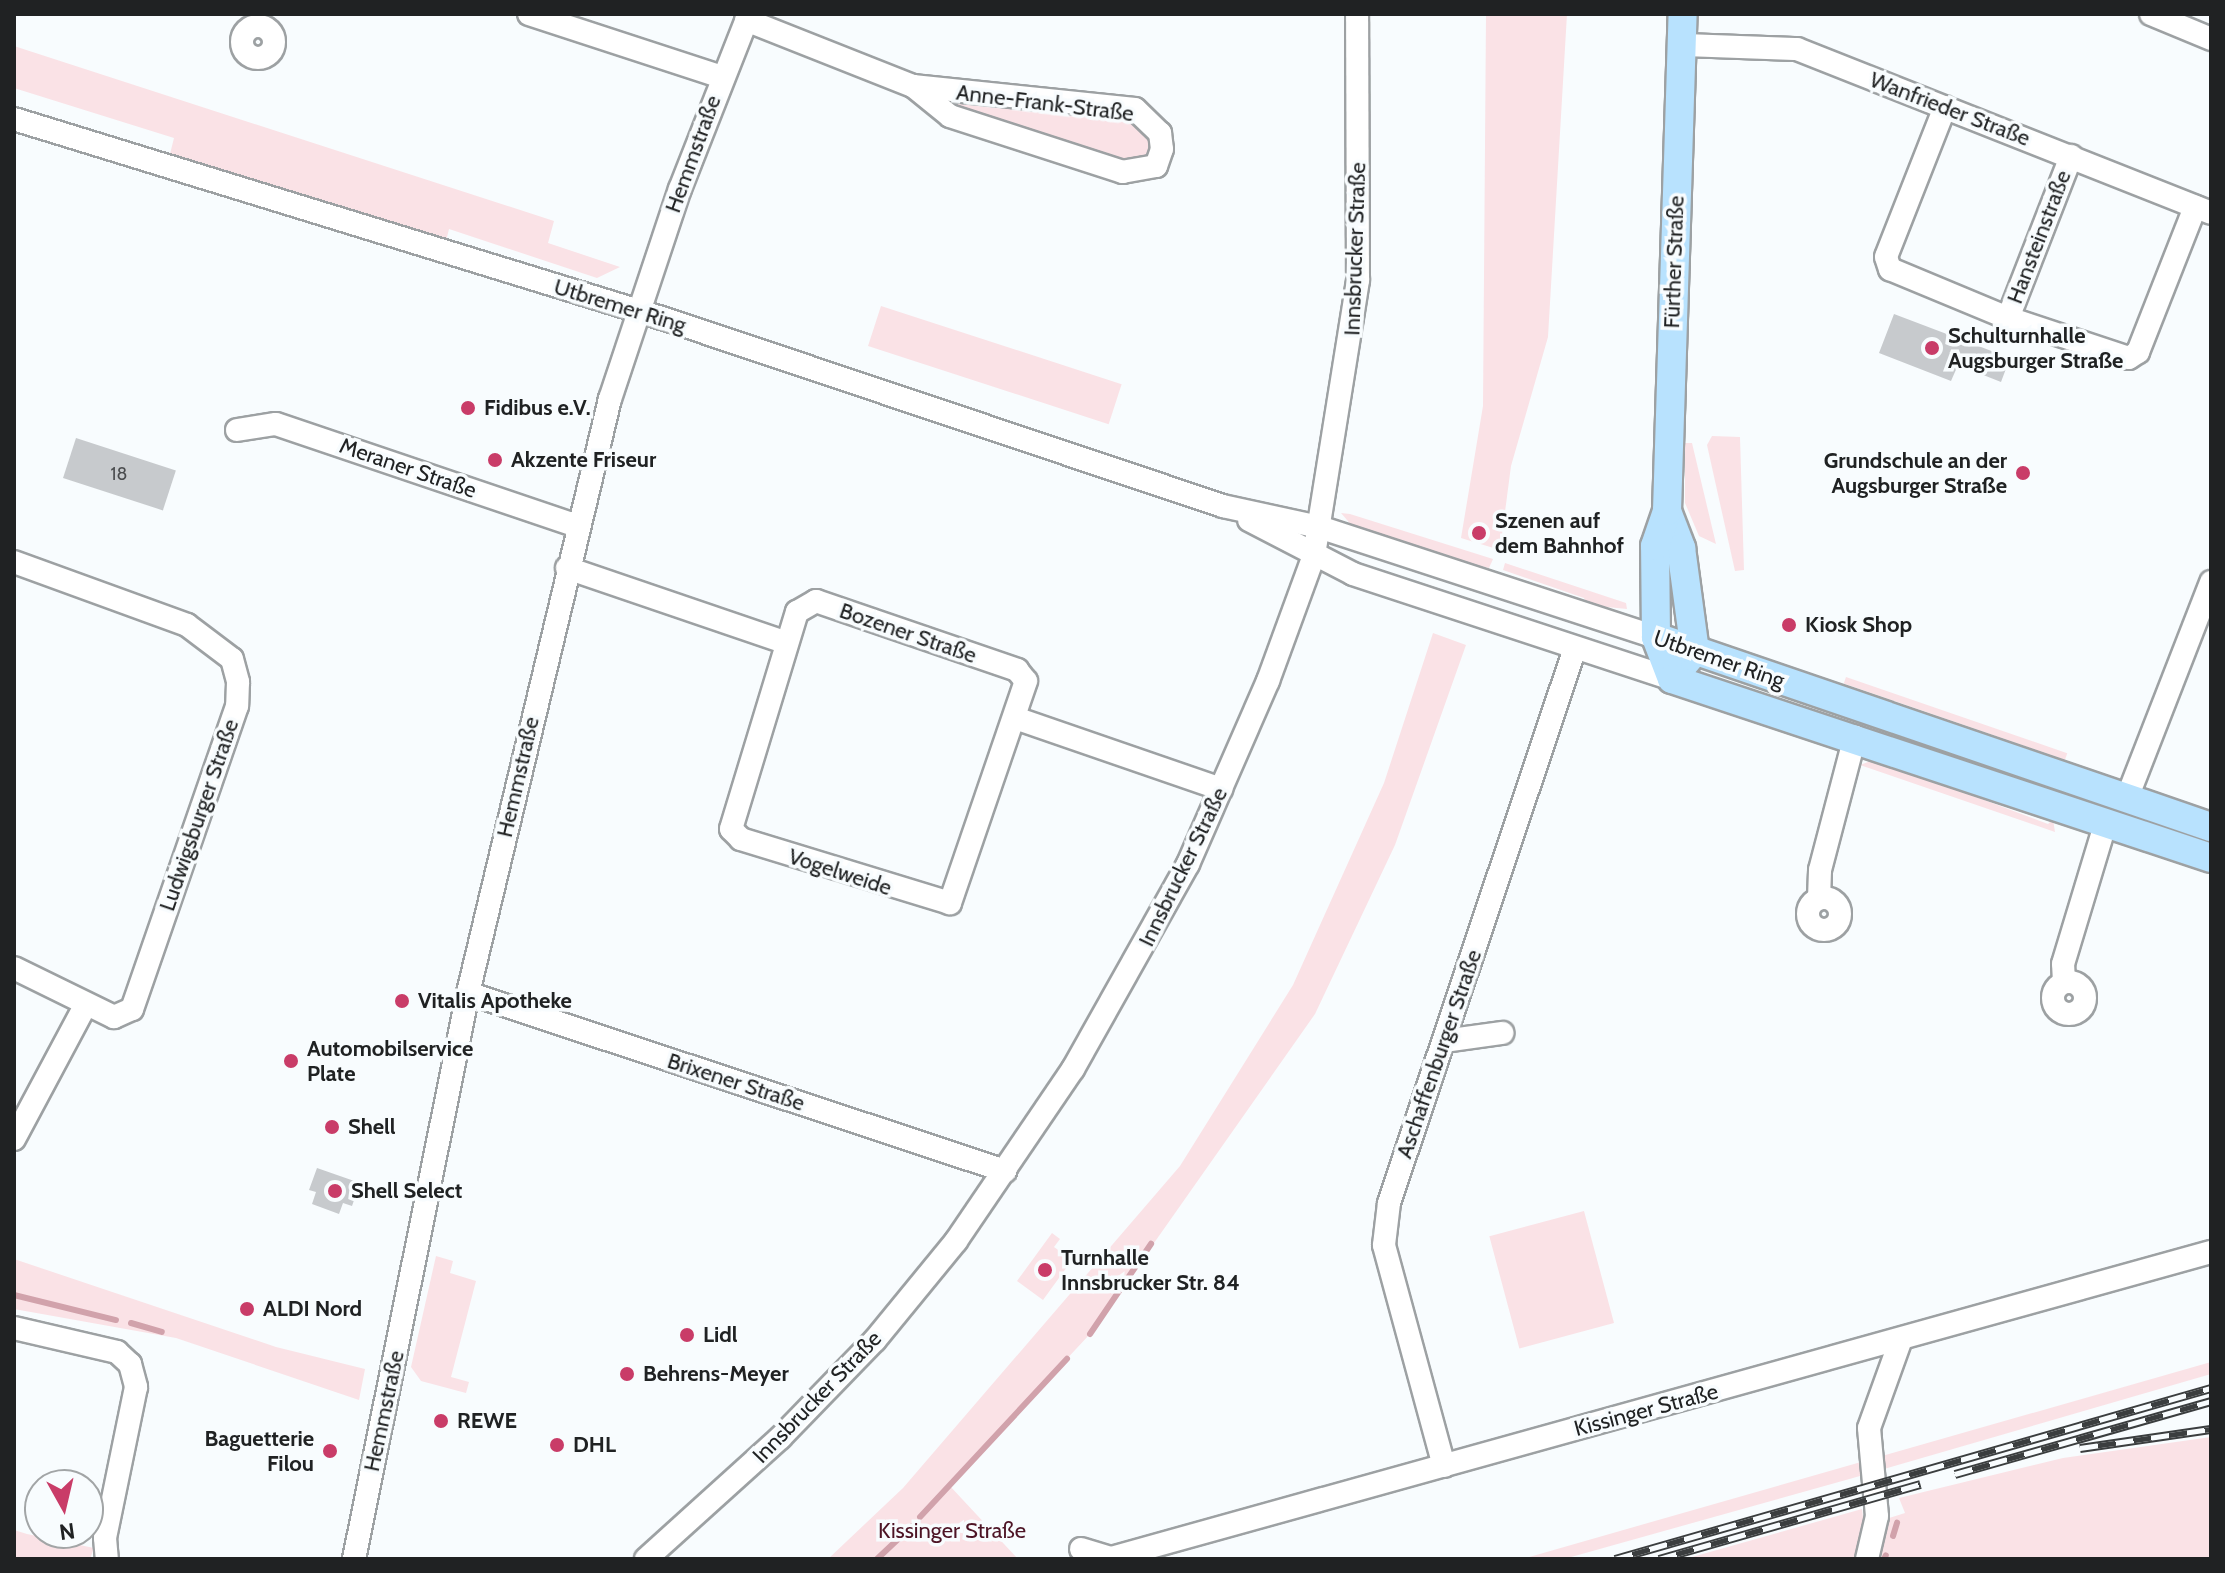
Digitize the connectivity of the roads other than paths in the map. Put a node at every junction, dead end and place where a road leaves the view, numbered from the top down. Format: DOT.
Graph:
graph roads {
  1 [pos="529,14"];
  2 [pos="1357,14"];
  3 [pos="1683,14"];
  4 [pos="2151,14"];
  5 [pos="747,17"];
  6 [pos="2211,39"];
  7 [pos="1682,45"];
  8 [pos="722,77"];
  9 [pos="913,86"];
  10 [pos="1945,107"];
  11 [pos="14,119"];
  12 [pos="2071,156"];
  13 [pos="2203,210"];
  14 [pos="638,311"];
  15 [pos="2008,318"];
  16 [pos="237,430"];
  17 [pos="1223,506"];
  18 [pos="1667,511"];
  19 [pos="578,526"];
  20 [pos="1319,527"];
  21 [pos="1314,555"];
  22 [pos="14,562"];
  23 [pos="567,568"];
  24 [pos="2211,582"];
  25 [pos="1656,637"];
  26 [pos="787,643"];
  27 [pos="1575,648"];
  28 [pos="1695,651"];
  29 [pos="1672,679"];
  30 [pos="1018,719"];
  31 [pos="1855,737"];
  32 [pos="1221,789"];
  33 [pos="2127,798"];
  34 [pos="2106,822"];
  35 [pos="2211,827"];
  36 [pos="2211,858"];
  37 [pos="1819,899"];
  38 [pos="14,968"];
  39 [pos="2064,982"];
  40 [pos="468,993"];
  41 [pos="86,1004"];
  42 [pos="1502,1033"];
  43 [pos="1444,1041"];
  44 [pos="14,1139"];
  45 [pos="1005,1171"];
  46 [pos="2211,1252"];
  47 [pos="14,1328"];
  48 [pos="1900,1342"];
  49 [pos="1444,1466"];
  50 [pos="1081,1549"];
  51 [pos="107,1559"];
  52 [pos="354,1559"];
  53 [pos="646,1559"];
  54 [pos="1867,1559"];
  1 -- 8 [label="street"];
  2 -- 20 [label="street, Innsbrucker Straße"];
  3 -- 7 [label="main road, Fürther Straße"];
  4 -- 6 [label="street"];
  5 -- 8 [label="street, Hemmstraße"];
  5 -- 9 [label="street, Anne-Frank-Straße"];
  7 -- 10 [label="street, Wanfrieder Straße"];
  7 -- 18 [label="main road, Fürther Straße"];
  8 -- 14 [label="street, Hemmstraße"];
  9 -- 9 [label="street, Anne-Frank-Straße"];
  10 -- 12 [label="street, Wanfrieder Straße"];
  10 -- 15 [label="street"];
  11 -- 14 [label="street, Utbremer Ring"];
  12 -- 13 [label="street, Wanfrieder Straße"];
  12 -- 15 [label="street, Hansteinstraße"];
  13 -- 15 [label="street"];
  14 -- 17 [label="street, Utbremer Ring"];
  14 -- 19 [label="street, Hemmstraße"];
  16 -- 19 [label="street, Meraner Straße"];
  17 -- 20 [label="street, Utbremer Ring"];
  17 -- 21 [label="street, Utbremer Ring"];
  18 -- 25 [label="main road, Fürther Straße"];
  18 -- 28 [label="main road, Fürther Straße"];
  19 -- 23 [label="street, Hemmstraße"];
  20 -- 21 [label="street, Innsbrucker Straße"];
  20 -- 25 [label="street, Utbremer Ring"];
  21 -- 27 [label="street, Utbremer Ring"];
  21 -- 32 [label="street, Innsbrucker Straße"];
  22 -- 41 [label="street, Ludwigsburger Straße"];
  23 -- 26 [label="street"];
  23 -- 40 [label="street, Hemmstraße"];
  24 -- 33 [label="street"];
  25 -- 28 [label="main road, Utbremer Ring"];
  25 -- 29 [label="main road, Fürther Straße"];
  26 -- 30 [label="street, Bozener Straße"];
  26 -- 30 [label="street, Vogelweide"];
  27 -- 29 [label="street, Utbremer Ring"];
  27 -- 43 [label="street, Aschaffenburger Straße"];
  28 -- 29 [label="main road"];
  28 -- 33 [label="main road, Utbremer Ring"];
  29 -- 31 [label="main road, Utbremer Ring"];
  30 -- 32 [label="street"];
  31 -- 34 [label="main road, Utbremer Ring"];
  31 -- 37 [label="street"];
  32 -- 45 [label="street, Innsbrucker Straße"];
  33 -- 35 [label="main road, Utbremer Ring"];
  34 -- 36 [label="main road, Utbremer Ring"];
  34 -- 39 [label="street"];
  38 -- 41 [label="street"];
  40 -- 45 [label="street, Brixener Straße"];
  40 -- 52 [label="street, Hemmstraße"];
  41 -- 44 [label="street"];
  42 -- 43 [label="street"];
  43 -- 49 [label="street, Aschaffenburger Straße"];
  45 -- 53 [label="street, Innsbrucker Straße"];
  46 -- 48 [label="street, Kissinger Straße"];
  47 -- 51 [label="street"];
  48 -- 49 [label="street, Kissinger Straße"];
  48 -- 54 [label="street"];
  49 -- 50 [label="street, Kissinger Straße"];
}
